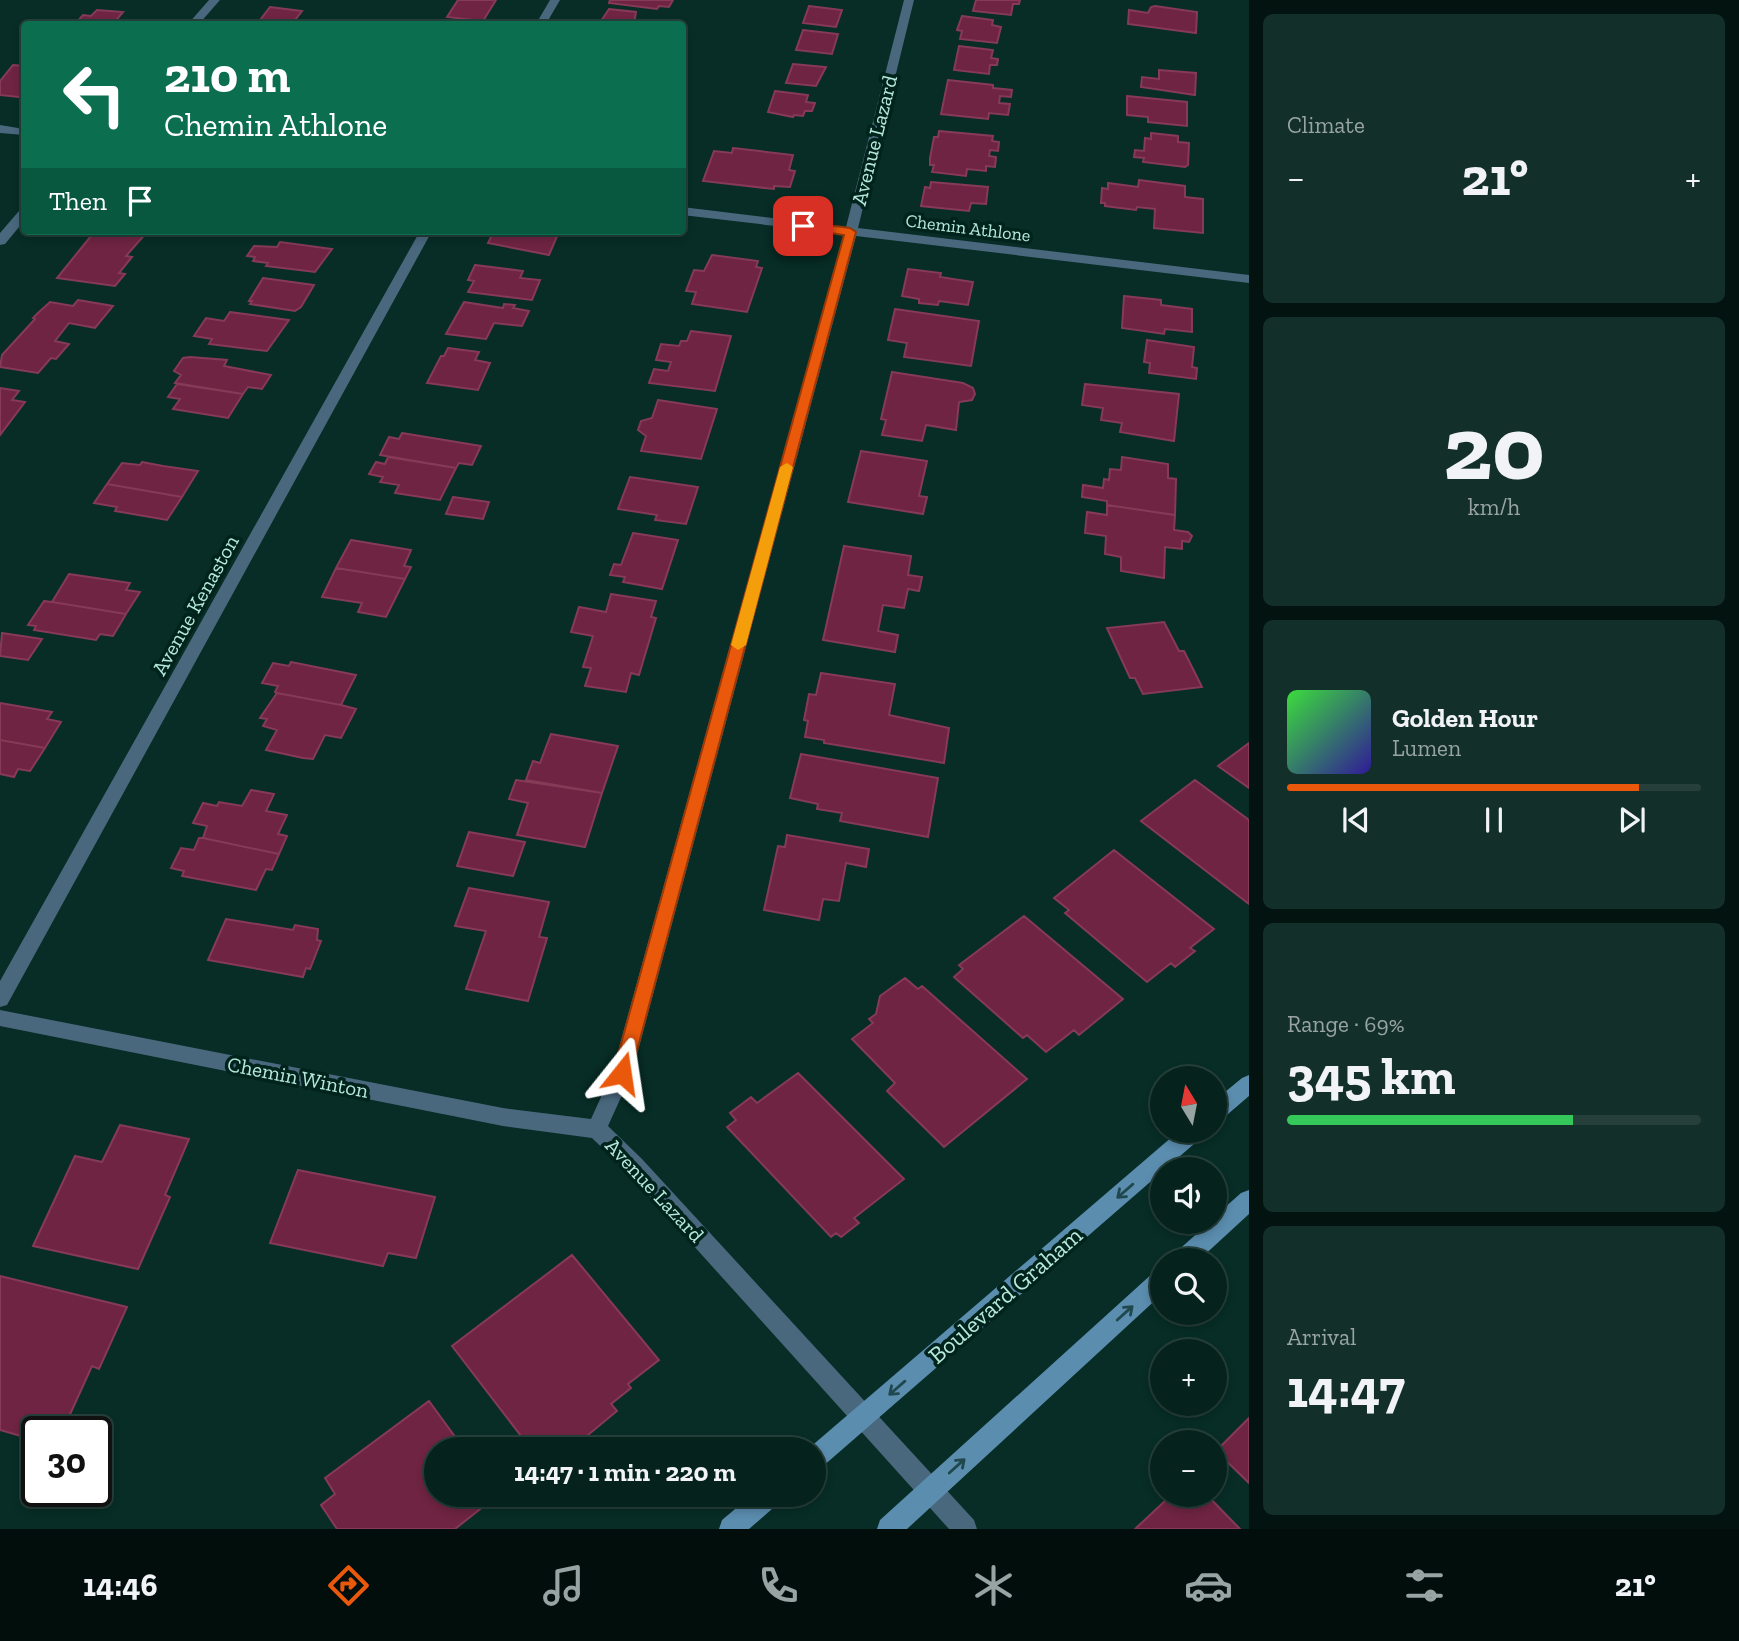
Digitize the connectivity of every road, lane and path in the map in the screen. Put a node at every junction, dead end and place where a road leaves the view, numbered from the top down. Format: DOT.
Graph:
graph roads {
  1 [pos="215,0"];
  2 [pos="555,0"];
  3 [pos="909,0"];
  4 [pos="196,21"];
  5 [pos="543,21"];
  6 [pos="0,129"];
  7 [pos="21,132"];
  8 [pos="686,212"];
  9 [pos="21,217"];
  10 [pos="850,232"];
  11 [pos="424,235"];
  12 [pos="0,241"];
  13 [pos="1249,279"];
  14 [pos="0,999"];
  15 [pos="0,1018"];
  16 [pos="1249,1084"];
  17 [pos="1227,1103"];
  18 [pos="597,1129"];
  19 [pos="1180,1143"];
  20 [pos="1249,1200"];
  21 [pos="1196,1248"];
  22 [pos="1150,1290"];
  23 [pos="864,1416"];
  24 [pos="826,1449"];
  25 [pos="932,1490"];
  26 [pos="757,1507"];
  27 [pos="731,1529"];
  28 [pos="889,1529"];
  29 [pos="965,1529"];
  1 -- 4 [label="street"];
  2 -- 5 [label="street"];
  3 -- 10 [label="street, Avenue Lazard"];
  6 -- 7 [label="street"];
  8 -- 10 [label="street, Chemin Athlone"];
  9 -- 12 [label="street"];
  10 -- 13 [label="street, Chemin Athlone"];
  10 -- 18 [label="street, Avenue Lazard"];
  11 -- 14 [label="street, Avenue Kenaston"];
  15 -- 18 [label="street, Chemin Winton"];
  16 -- 17 [label="street"];
  18 -- 23 [label="street, Avenue Lazard"];
  19 -- 23 [label="street, Boulevard Graham, one-way"];
  20 -- 21 [label="street"];
  25 -- 22 [label="street, one-way"];
  23 -- 24 [label="street, Boulevard Graham"];
  23 -- 25 [label="street, Avenue Lazard"];
  25 -- 28 [label="street"];
  25 -- 29 [label="street, Avenue Lazard"];
  26 -- 27 [label="street"];
}
